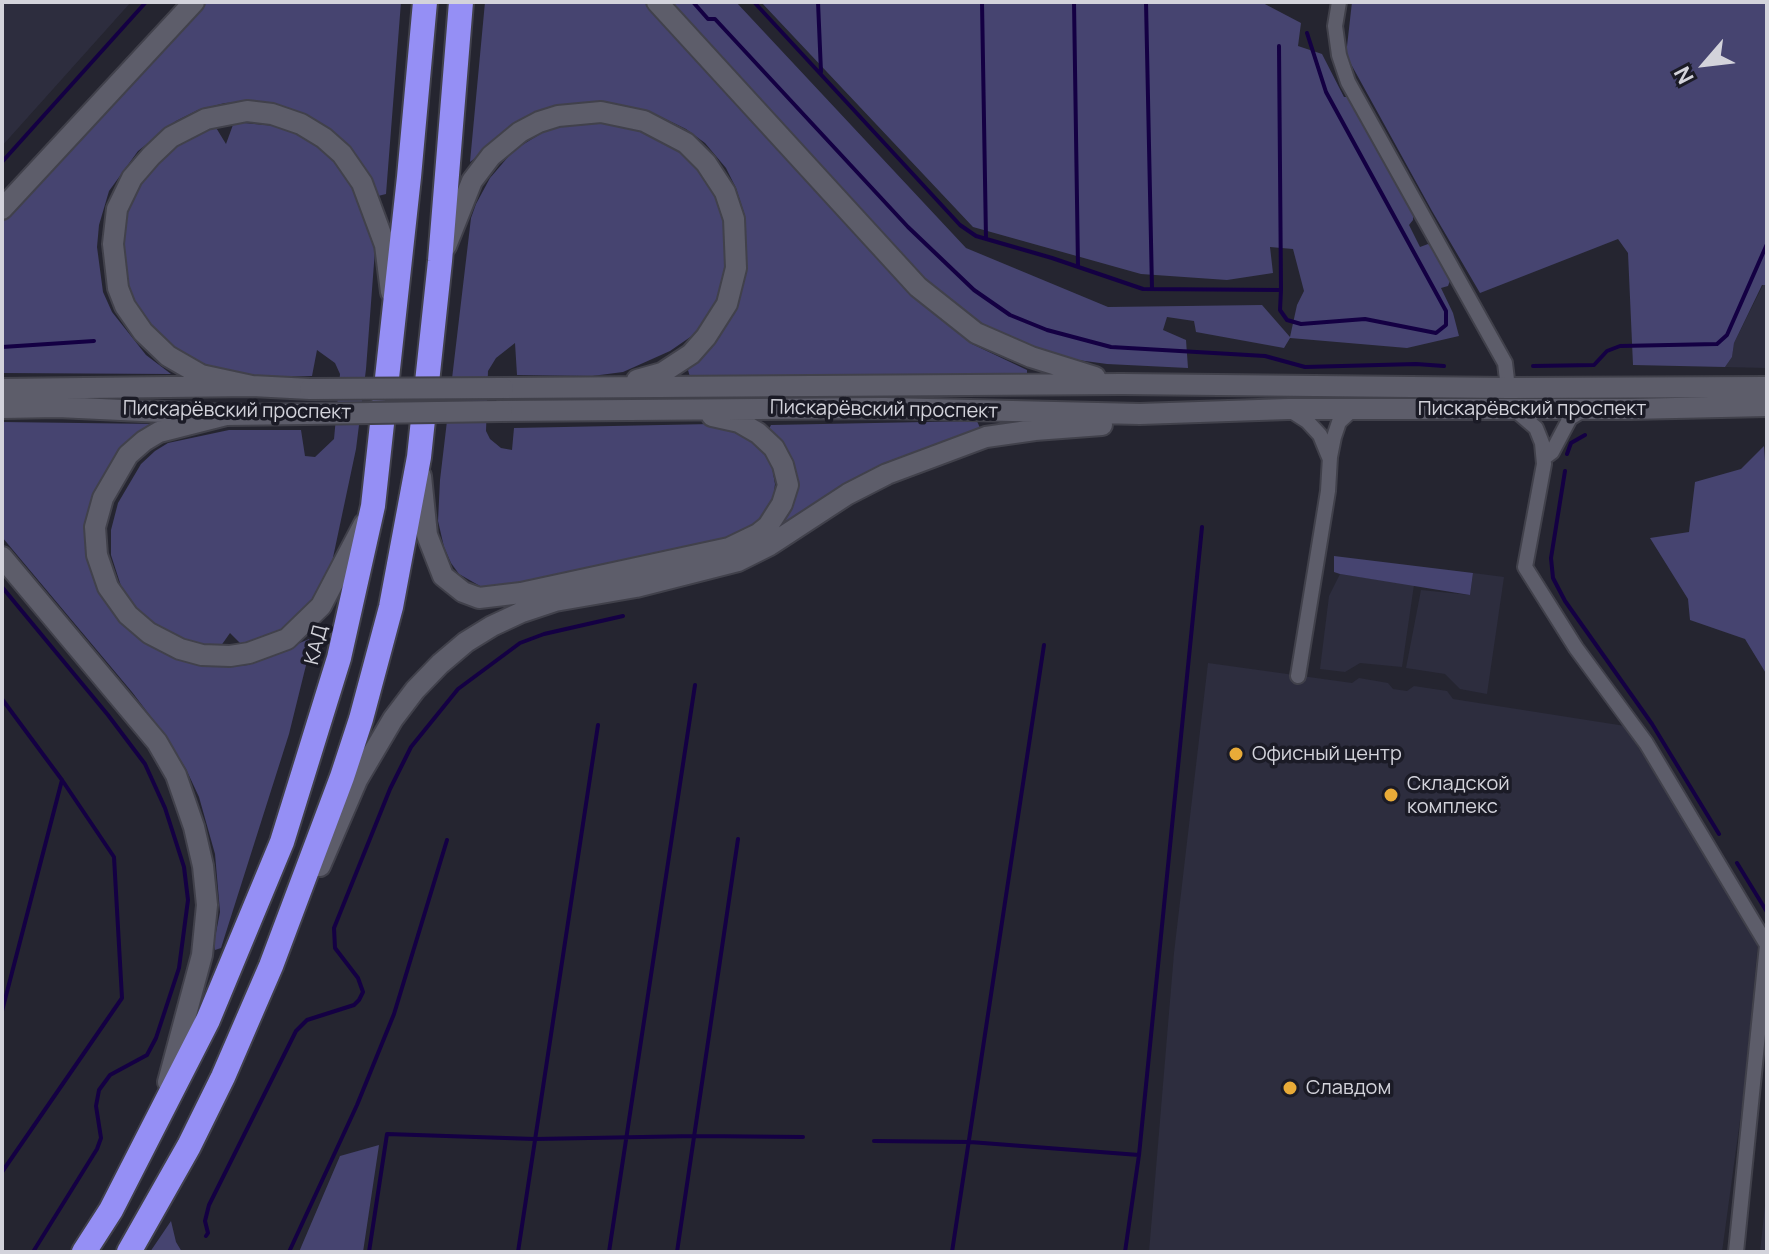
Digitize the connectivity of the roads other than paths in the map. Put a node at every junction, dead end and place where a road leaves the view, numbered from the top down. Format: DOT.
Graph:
graph roads {
  1 [pos="194,2"];
  2 [pos="425,2"];
  3 [pos="461,2"];
  4 [pos="657,2"];
  5 [pos="1339,2"];
  6 [pos="2,209"];
  7 [pos="440,261"];
  8 [pos="393,310"];
  9 [pos="1122,384"];
  10 [pos="252,386"];
  11 [pos="591,387"];
  12 [pos="1767,387"];
  13 [pos="1508,388"];
  14 [pos="2,389"];
  15 [pos="1767,406"];
  16 [pos="2,408"];
  17 [pos="685,409"];
  18 [pos="1288,409"];
  19 [pos="1353,409"];
  20 [pos="1515,409"];
  21 [pos="1585,409"];
  22 [pos="1140,414"];
  23 [pos="226,415"];
  24 [pos="419,457"];
  25 [pos="1330,457"];
  26 [pos="1544,458"];
  27 [pos="373,506"];
  28 [pos="2,557"];
  29 [pos="1298,676"];
  30 [pos="271,966"];
  31 [pos="160,1115"];
  32 [pos="84,1252"];
  33 [pos="129,1252"];
  34 [pos="1736,1252"];
  1 -- 6 [label="main road"];
  2 -- 8 [label="highway, КАД"];
  3 -- 7 [label="highway"];
  4 -- 9 [label="main road"];
  5 -- 13 [label="street"];
  7 -- 11 [label="main road"];
  7 -- 24 [label="highway"];
  8 -- 10 [label="main road"];
  8 -- 27 [label="highway, КАД"];
  9 -- 11 [label="main road, Пискарёвский проспект"];
  9 -- 13 [label="main road, Пискарёвский проспект"];
  10 -- 11 [label="main road, Пискарёвский проспект, bridge"];
  10 -- 14 [label="main road, Пискарёвский проспект"];
  12 -- 13 [label="main road, Пискарёвский проспект"];
  15 -- 21 [label="main road, Пискарёвский проспект"];
  16 -- 23 [label="main road, Пискарёвский проспект"];
  17 -- 22 [label="main road, Пискарёвский проспект"];
  17 -- 23 [label="main road, Пискарёвский проспект, bridge"];
  17 -- 24 [label="main road"];
  18 -- 19 [label="main road, Пискарёвский проспект"];
  18 -- 22 [label="main road, Пискарёвский проспект"];
  18 -- 25 [label="street"];
  19 -- 20 [label="main road, Пискарёвский проспект"];
  19 -- 25 [label="street"];
  20 -- 21 [label="main road, Пискарёвский проспект"];
  20 -- 26 [label="street"];
  21 -- 26 [label="street"];
  22 -- 30 [label="main road"];
  23 -- 27 [label="main road"];
  24 -- 30 [label="highway"];
  25 -- 29 [label="street"];
  26 -- 34 [label="street"];
  27 -- 31 [label="highway, КАД"];
  28 -- 31 [label="main road"];
  30 -- 33 [label="highway"];
  31 -- 32 [label="highway, КАД"];
}
